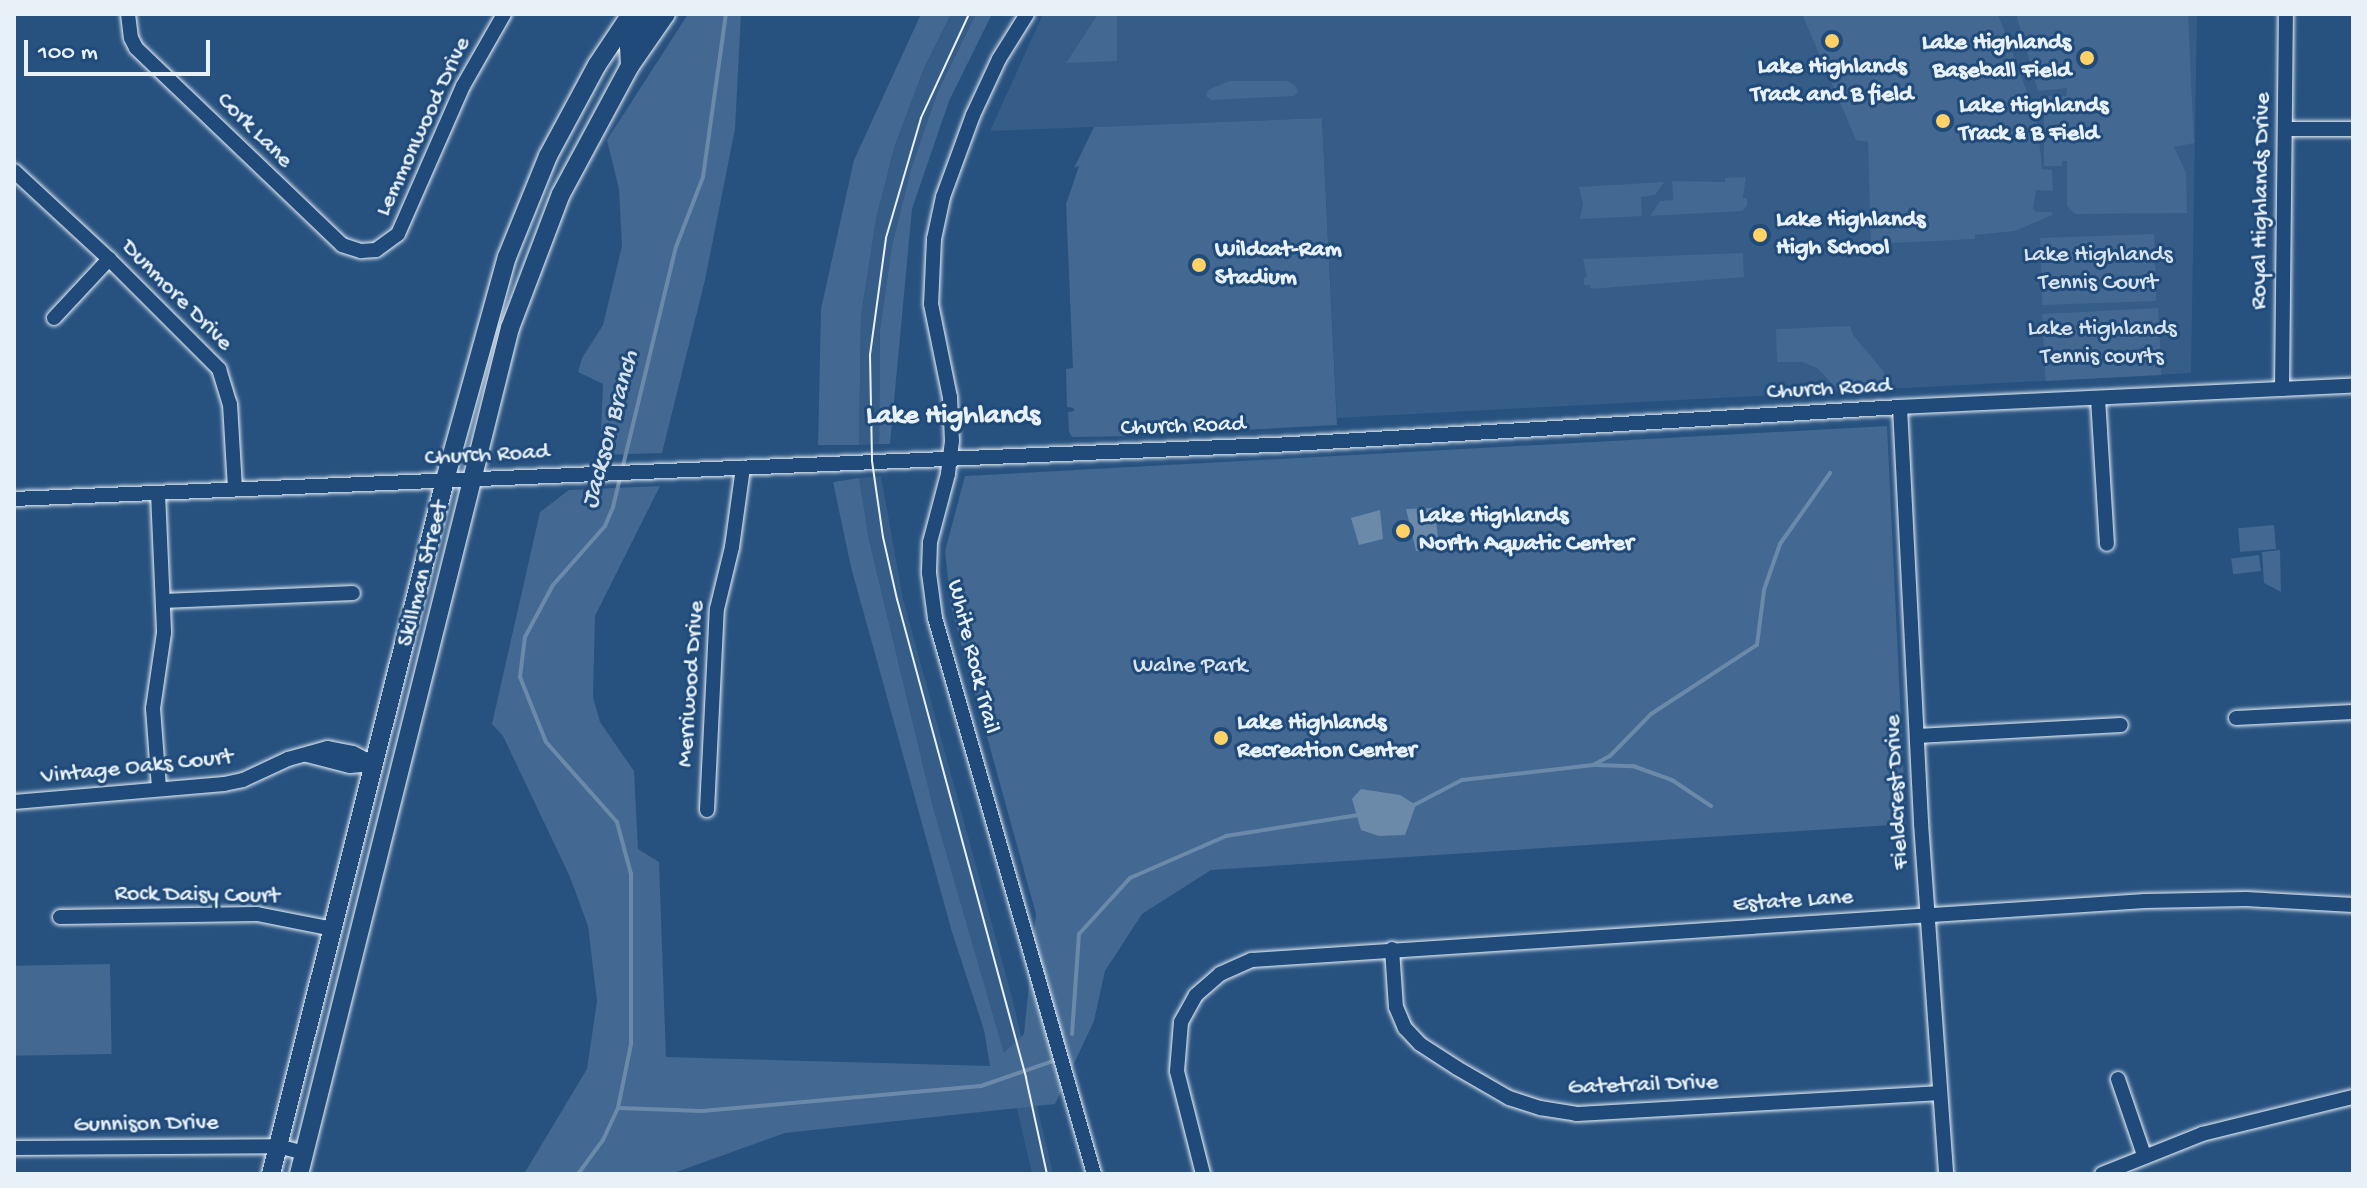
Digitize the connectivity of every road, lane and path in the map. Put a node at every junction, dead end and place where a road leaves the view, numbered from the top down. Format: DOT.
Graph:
graph roads {
  1 [pos="128,14"];
  2 [pos="504,14"];
  3 [pos="631,14"];
  4 [pos="649,14"];
  5 [pos="666,14"];
  6 [pos="1027,14"];
  7 [pos="2286,14"];
  8 [pos="630,66"];
  9 [pos="2285,129"];
  10 [pos="2353,129"];
  11 [pos="14,171"];
  12 [pos="376,250"];
  13 [pos="109,259"];
  14 [pos="54,318"];
  15 [pos="2353,386"];
  16 [pos="2282,389"];
  17 [pos="2098,398"];
  18 [pos="1900,407"];
  19 [pos="951,458"];
  20 [pos="743,468"];
  21 [pos="473,478"];
  22 [pos="445,480"];
  23 [pos="235,489"];
  24 [pos="158,493"];
  25 [pos="14,499"];
  26 [pos="2107,544"];
  27 [pos="353,593"];
  28 [pos="164,601"];
  29 [pos="2353,712"];
  30 [pos="2236,718"];
  31 [pos="2121,725"];
  32 [pos="1917,736"];
  33 [pos="374,764"];
  34 [pos="399,767"];
  35 [pos="159,788"];
  36 [pos="14,802"];
  37 [pos="707,810"];
  38 [pos="2353,905"];
  39 [pos="1926,915"];
  40 [pos="60,917"];
  41 [pos="333,929"];
  42 [pos="1392,949"];
  43 [pos="2118,1079"];
  44 [pos="1938,1093"];
  45 [pos="2353,1097"];
  46 [pos="278,1146"];
  47 [pos="14,1148"];
  48 [pos="304,1153"];
  49 [pos="2144,1155"];
  50 [pos="271,1174"];
  51 [pos="299,1174"];
  52 [pos="1094,1174"];
  53 [pos="1203,1174"];
  54 [pos="1946,1174"];
  55 [pos="2102,1174"];
  1 -- 12 [label="street, Cork Lane"];
  2 -- 12 [label="street, Lemmonwood Drive"];
  3 -- 22 [label="main road, Skillman Street"];
  4 -- 8 [label="main road"];
  5 -- 8 [label="main road, Skillman Street"];
  6 -- 19 [label="street, White Rock Trail"];
  7 -- 9 [label="street, Royal Highlands Drive"];
  8 -- 21 [label="main road, Skillman Street"];
  9 -- 10 [label="street"];
  9 -- 16 [label="street, Royal Highlands Drive"];
  11 -- 13 [label="street, Dunmore Drive"];
  13 -- 14 [label="street"];
  13 -- 23 [label="street, Dunmore Drive"];
  15 -- 16 [label="street, Church Road"];
  16 -- 17 [label="street, Church Road"];
  17 -- 18 [label="street, Church Road"];
  17 -- 26 [label="street"];
  18 -- 19 [label="street, Church Road"];
  18 -- 32 [label="street, Fieldcrest Drive"];
  19 -- 20 [label="street, Church Road"];
  19 -- 52 [label="street, White Rock Trail"];
  20 -- 21 [label="street, Church Road"];
  20 -- 37 [label="street, Merriwood Drive"];
  21 -- 22 [label="street, Church Road"];
  21 -- 34 [label="main road, Skillman Street"];
  22 -- 23 [label="street, Church Road"];
  22 -- 33 [label="main road, Skillman Street"];
  23 -- 24 [label="street, Church Road"];
  24 -- 25 [label="street, Church Road"];
  24 -- 28 [label="street"];
  27 -- 28 [label="street"];
  28 -- 35 [label="street"];
  29 -- 30 [label="street"];
  31 -- 32 [label="street"];
  32 -- 39 [label="street, Fieldcrest Drive"];
  33 -- 34 [label="main road"];
  33 -- 35 [label="street, Vintage Oaks Court"];
  33 -- 41 [label="main road, Skillman Street"];
  34 -- 48 [label="main road, Skillman Street"];
  35 -- 36 [label="street, Vintage Oaks Court"];
  38 -- 39 [label="street, Estate Lane"];
  39 -- 42 [label="street, Estate Lane"];
  39 -- 44 [label="street, Fieldcrest Drive"];
  40 -- 41 [label="street, Rock Daisy Court"];
  41 -- 46 [label="main road, Skillman Street"];
  42 -- 44 [label="street, Gatetrail Drive"];
  42 -- 53 [label="street, Estate Lane"];
  43 -- 49 [label="street"];
  44 -- 54 [label="street, Fieldcrest Drive"];
  45 -- 49 [label="street"];
  46 -- 47 [label="street, Gunnison Drive"];
  46 -- 48 [label="street, Gunnison Drive"];
  46 -- 50 [label="main road, Skillman Street"];
  48 -- 51 [label="main road, Skillman Street"];
  49 -- 55 [label="street"];
}
